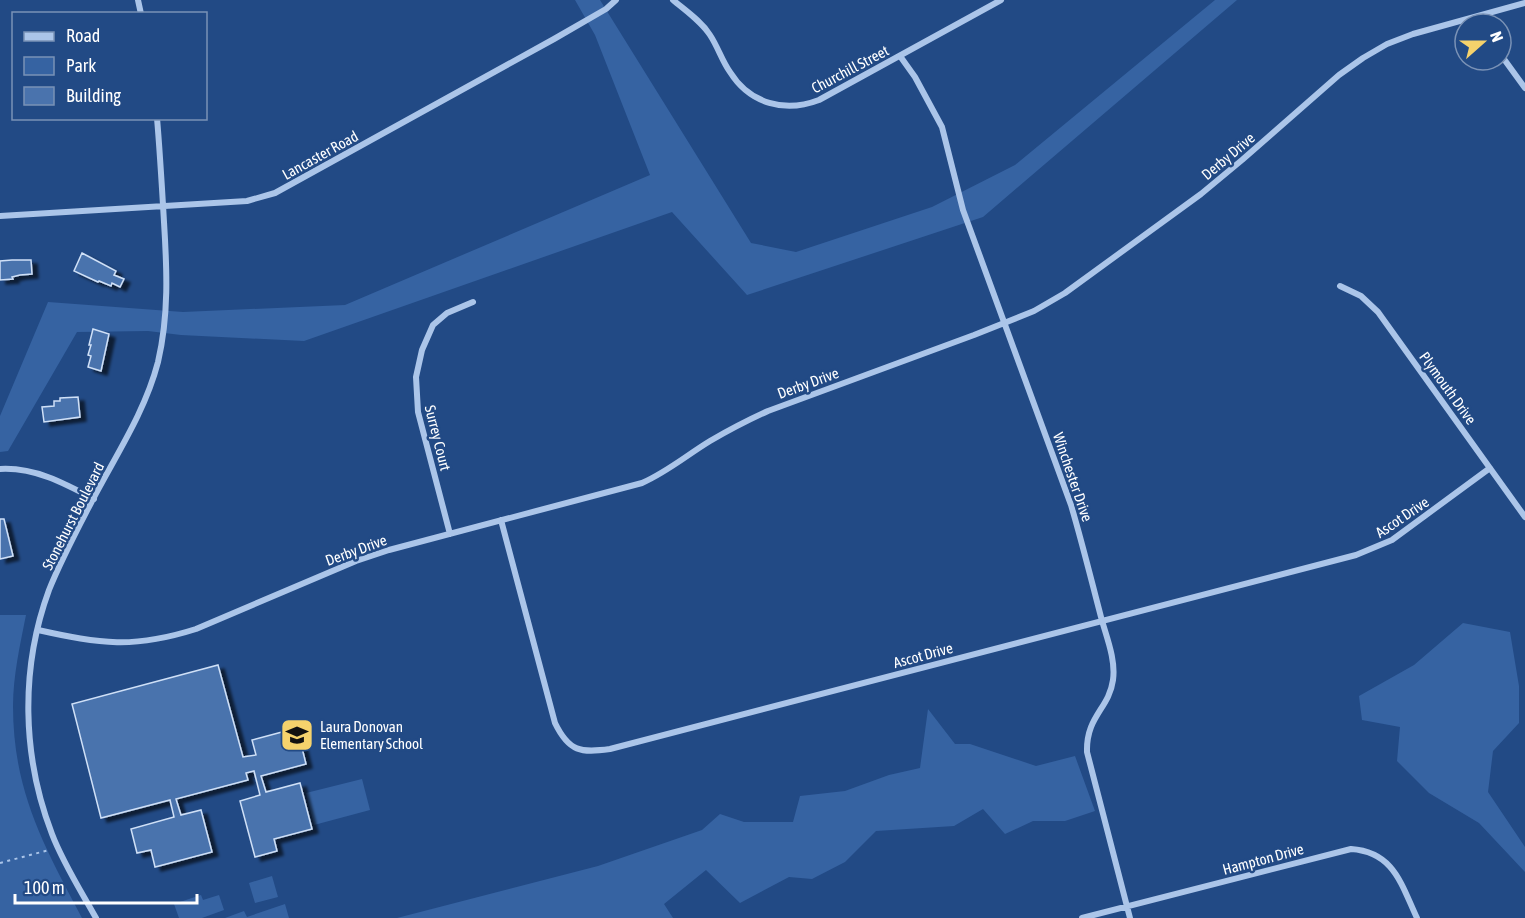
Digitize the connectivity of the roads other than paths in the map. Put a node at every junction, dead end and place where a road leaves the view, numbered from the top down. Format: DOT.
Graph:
graph roads {
  1 [pos="616,0"];
  2 [pos="673,0"];
  3 [pos="1001,0"];
  4 [pos="1525,3"];
  5 [pos="1495,12"];
  6 [pos="1453,24"];
  7 [pos="900,56"];
  8 [pos="1513,72"];
  9 [pos="1525,88"];
  10 [pos="157,120"];
  11 [pos="163,206"];
  12 [pos="0,216"];
  13 [pos="1340,286"];
  14 [pos="474,302"];
  15 [pos="1005,323"];
  16 [pos="1490,468"];
  17 [pos="0,469"];
  18 [pos="93,499"];
  19 [pos="1525,517"];
  20 [pos="501,520"];
  21 [pos="450,534"];
  22 [pos="1102,621"];
  23 [pos="38,630"];
  24 [pos="1127,906"];
  25 [pos="96,918"];
  26 [pos="1082,918"];
  27 [pos="1130,918"];
  28 [pos="1417,918"];
  1 -- 11 [label="street, Lancaster Road"];
  2 -- 7 [label="street, Churchill Street"];
  3 -- 7 [label="street, Churchill Street"];
  4 -- 5 [label="street, Derby Drive"];
  6 -- 15 [label="street, Derby Drive"];
  7 -- 15 [label="street, Winchester Drive"];
  8 -- 9 [label="street"];
  10 -- 11 [label="street, Stonehurst Boulevard"];
  11 -- 12 [label="street, Lancaster Road"];
  11 -- 18 [label="street, Stonehurst Boulevard"];
  13 -- 16 [label="street, Plymouth Drive"];
  14 -- 21 [label="street, Surrey Court"];
  15 -- 20 [label="street, Derby Drive"];
  15 -- 22 [label="street, Winchester Drive"];
  16 -- 19 [label="street, Plymouth Drive"];
  16 -- 22 [label="street, Ascot Drive"];
  17 -- 18 [label="street"];
  18 -- 23 [label="street, Stonehurst Boulevard"];
  20 -- 21 [label="street, Derby Drive"];
  20 -- 22 [label="street, Ascot Drive"];
  21 -- 23 [label="street, Derby Drive"];
  22 -- 24 [label="street, Winchester Drive"];
  23 -- 25 [label="street, Stonehurst Boulevard"];
  24 -- 26 [label="street, Hampton Drive"];
  24 -- 27 [label="street, Winchester Drive"];
  24 -- 28 [label="street, Hampton Drive"];
}
